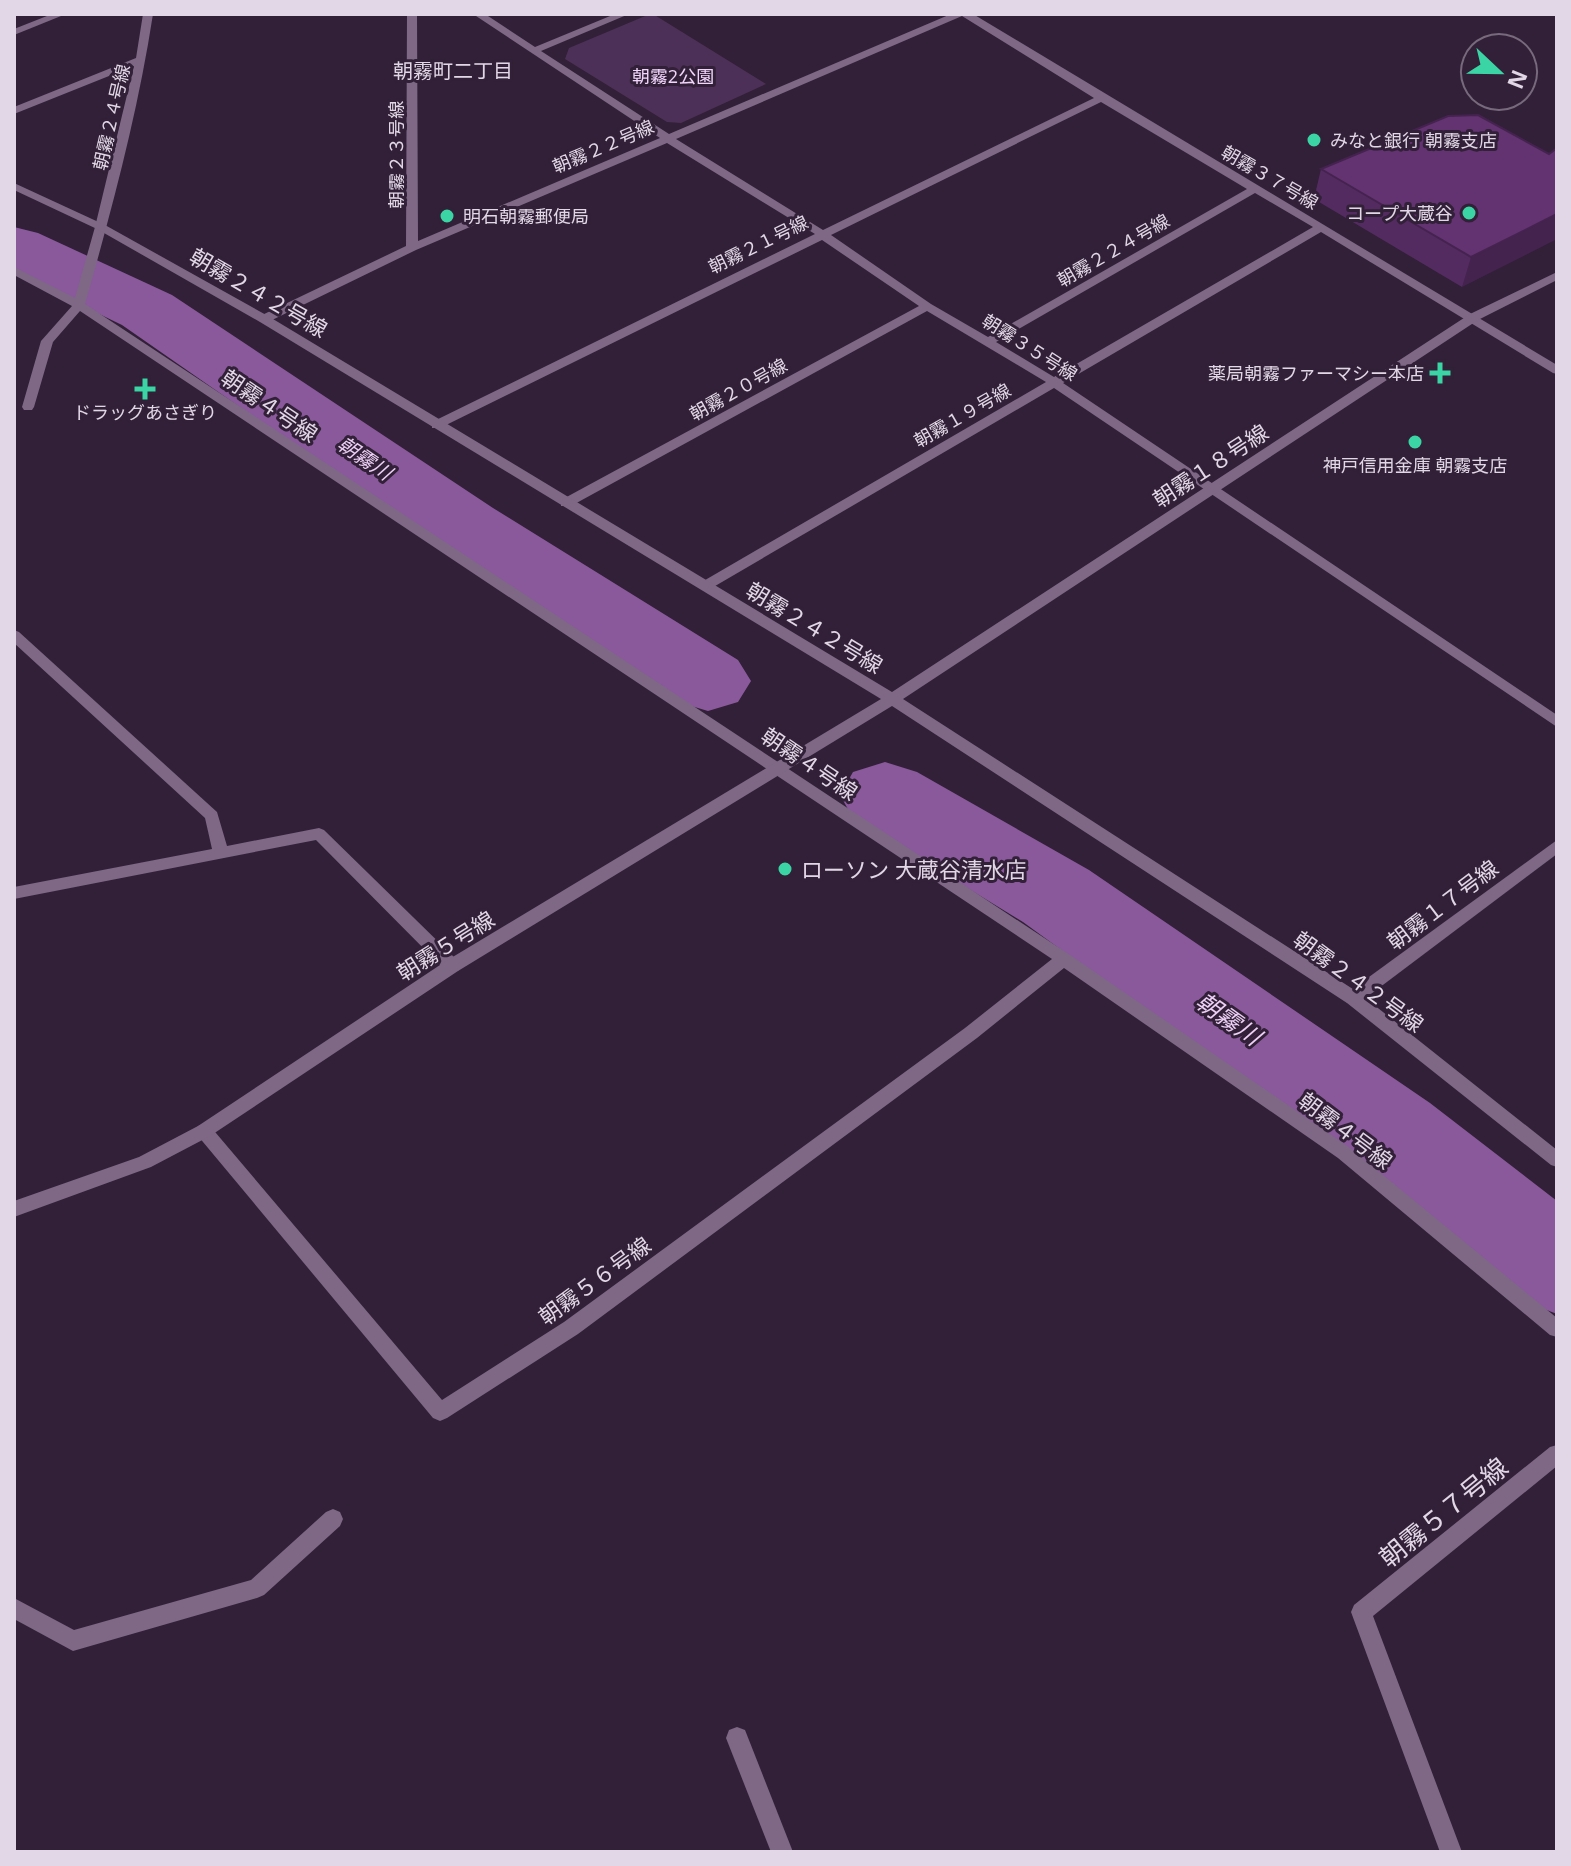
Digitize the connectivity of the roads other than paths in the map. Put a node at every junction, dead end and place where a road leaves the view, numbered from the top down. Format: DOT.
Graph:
graph roads {
  1 [pos="61,14"];
  2 [pos="148,14"];
  3 [pos="412,14"];
  4 [pos="478,14"];
  5 [pos="624,14"];
  6 [pos="959,14"];
  7 [pos="966,14"];
  8 [pos="14,32"];
  9 [pos="535,50"];
  10 [pos="141,60"];
  11 [pos="1099,99"];
  12 [pos="14,111"];
  13 [pos="667,138"];
  14 [pos="14,186"];
  15 [pos="1255,189"];
  16 [pos="101,227"];
  17 [pos="1321,227"];
  18 [pos="820,233"];
  19 [pos="412,248"];
  20 [pos="14,270"];
  21 [pos="1557,275"];
  22 [pos="80,301"];
  23 [pos="927,306"];
  24 [pos="1474,317"];
  25 [pos="264,319"];
  26 [pos="988,342"];
  27 [pos="1557,370"];
  28 [pos="1054,382"];
  29 [pos="21,405"];
  30 [pos="14,416"];
  31 [pos="436,425"];
  32 [pos="1211,487"];
  33 [pos="566,503"];
  34 [pos="705,586"];
  35 [pos="14,635"];
  36 [pos="892,699"];
  37 [pos="1557,722"];
  38 [pos="779,769"];
  39 [pos="1557,846"];
  40 [pos="221,852"];
  41 [pos="14,893"];
  42 [pos="1064,959"];
  43 [pos="452,966"];
  44 [pos="1353,998"];
  45 [pos="204,1131"];
  46 [pos="1557,1160"];
  47 [pos="14,1209"];
  48 [pos="1557,1329"];
  49 [pos="1557,1454"];
  50 [pos="333,1519"];
  51 [pos="14,1608"];
  52 [pos="737,1738"];
  53 [pos="782,1852"];
  54 [pos="1451,1852"];
  1 -- 8 [label="street"];
  2 -- 10 [label="street, 朝霧２４号線"];
  3 -- 19 [label="street, 朝霧２３号線"];
  4 -- 9 [label="street, 朝霧３５号線"];
  5 -- 9 [label="street"];
  6 -- 13 [label="street, 朝霧２２号線"];
  7 -- 11 [label="street, 朝霧３７号線"];
  9 -- 13 [label="street, 朝霧３５号線"];
  10 -- 12 [label="street"];
  10 -- 16 [label="street, 朝霧２４号線"];
  11 -- 15 [label="street, 朝霧３７号線"];
  11 -- 18 [label="street, 朝霧２１号線"];
  13 -- 18 [label="street, 朝霧３５号線"];
  13 -- 19 [label="street, 朝霧２２号線"];
  14 -- 16 [label="street, 朝霧２４２号線"];
  15 -- 17 [label="street, 朝霧３７号線"];
  15 -- 26 [label="street, 朝霧２２４号線"];
  16 -- 22 [label="street, 朝霧２４号線"];
  16 -- 25 [label="street, 朝霧２４２号線"];
  17 -- 24 [label="street, 朝霧３７号線"];
  17 -- 28 [label="street, 朝霧１９号線"];
  18 -- 23 [label="street, 朝霧３５号線"];
  18 -- 31 [label="street, 朝霧２１号線"];
  19 -- 25 [label="street, 朝霧２２号線"];
  20 -- 22 [label="street, 朝霧４号線"];
  21 -- 24 [label="street, 朝霧１８号線"];
  22 -- 29 [label="street"];
  22 -- 38 [label="street, 朝霧４号線"];
  23 -- 26 [label="street, 朝霧３５号線"];
  23 -- 33 [label="street, 朝霧２０号線"];
  24 -- 27 [label="street, 朝霧３７号線"];
  24 -- 32 [label="street, 朝霧１８号線"];
  25 -- 31 [label="street, 朝霧２４２号線"];
  26 -- 28 [label="street, 朝霧３５号線"];
  28 -- 32 [label="street, 朝霧３５号線"];
  28 -- 34 [label="street, 朝霧１９号線"];
  29 -- 30 [label="street"];
  31 -- 33 [label="street, 朝霧２４２号線"];
  32 -- 36 [label="street, 朝霧１８号線"];
  32 -- 37 [label="street, 朝霧３５号線"];
  33 -- 34 [label="street, 朝霧２４２号線"];
  34 -- 36 [label="street, 朝霧２４２号線"];
  35 -- 40 [label="street"];
  36 -- 38 [label="street, 朝霧５号線"];
  36 -- 44 [label="street, 朝霧２４２号線"];
  38 -- 42 [label="street, 朝霧４号線"];
  38 -- 43 [label="street, 朝霧５号線"];
  39 -- 44 [label="street, 朝霧１７号線"];
  40 -- 41 [label="street"];
  40 -- 43 [label="street"];
  42 -- 45 [label="street, 朝霧５６号線"];
  42 -- 48 [label="street, 朝霧４号線"];
  43 -- 45 [label="street, 朝霧５号線"];
  44 -- 46 [label="street, 朝霧２４２号線"];
  45 -- 47 [label="street, 朝霧５号線"];
  49 -- 54 [label="street, 朝霧５７号線"];
  50 -- 51 [label="street"];
  52 -- 53 [label="street"];
}
